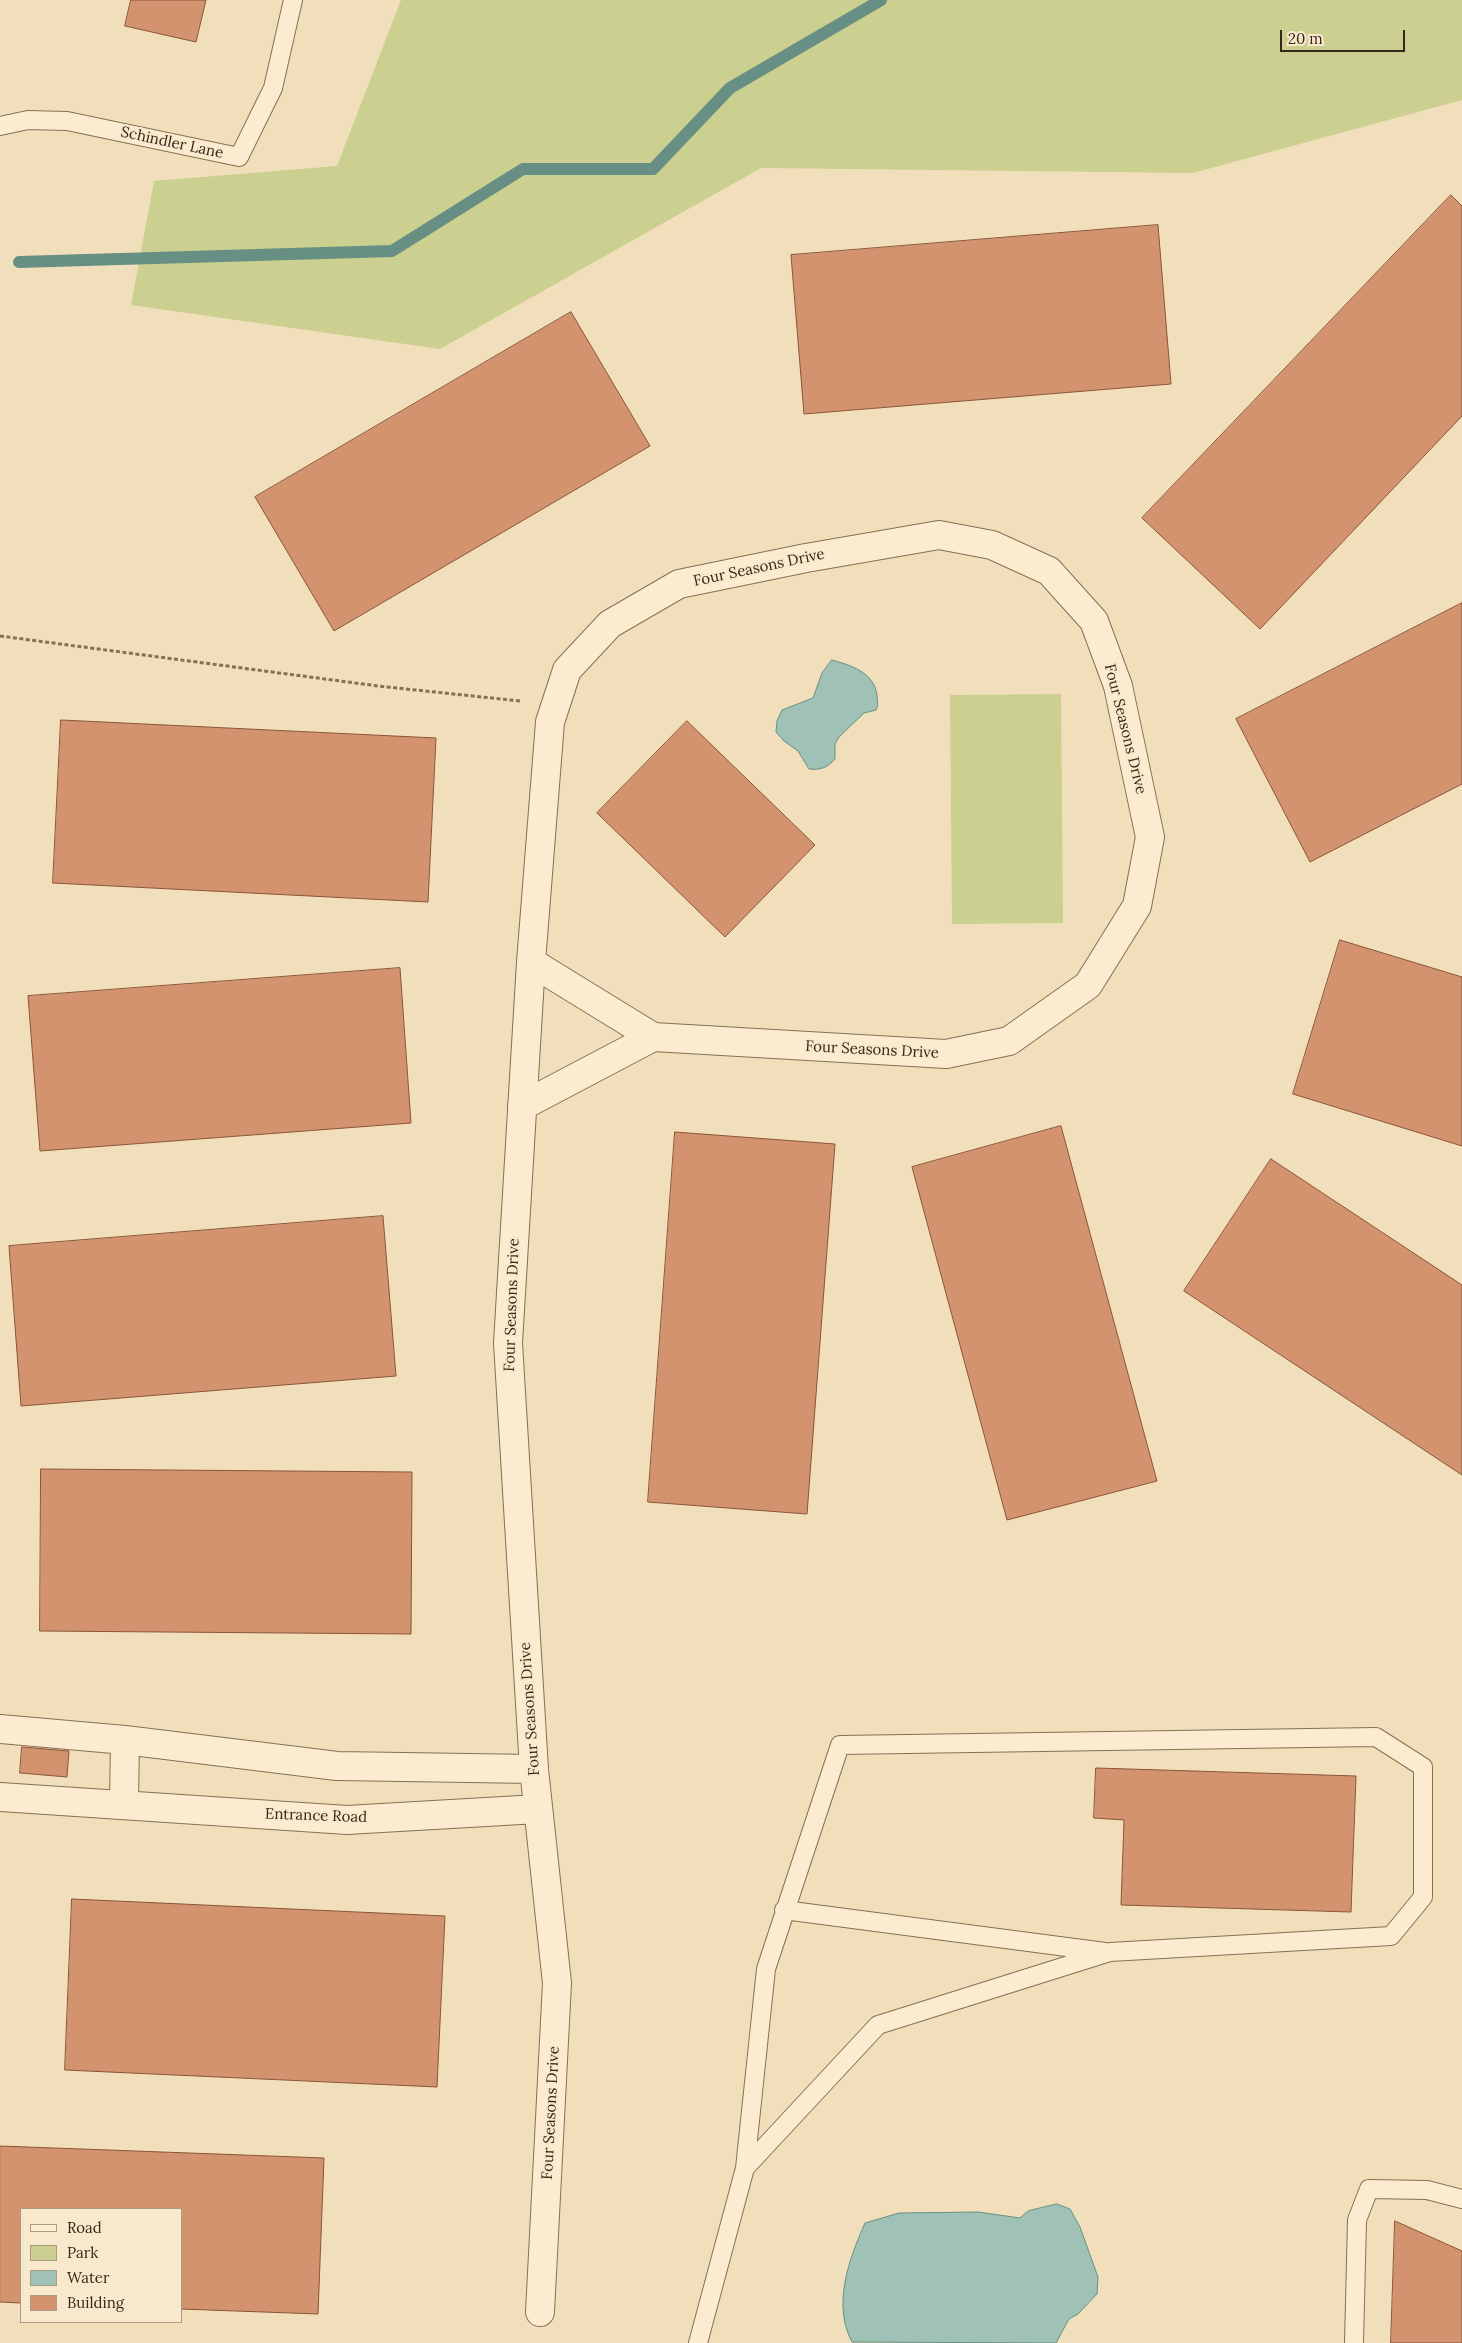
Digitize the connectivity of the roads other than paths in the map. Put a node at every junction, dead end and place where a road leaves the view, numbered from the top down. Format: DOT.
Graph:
graph roads {
  1 [pos="293,0"];
  2 [pos="0,126"];
  3 [pos="531,962"];
  4 [pos="653,1037"];
  5 [pos="522,1106"];
  6 [pos="0,1730"];
  7 [pos="125,1740"];
  8 [pos="534,1770"];
  9 [pos="0,1797"];
  10 [pos="124,1804"];
  11 [pos="538,1809"];
  12 [pos="784,1910"];
  13 [pos="1110,1952"];
  14 [pos="745,2168"];
  15 [pos="1462,2199"];
  16 [pos="540,2312"];
  17 [pos="698,2343"];
  18 [pos="1354,2343"];
  1 -- 2 [label="lane, Schindler Lane"];
  3 -- 4 [label="street, Four Seasons Drive"];
  3 -- 4 [label="street, Four Seasons Drive"];
  3 -- 5 [label="street, Four Seasons Drive"];
  4 -- 5 [label="street"];
  5 -- 8 [label="street, Four Seasons Drive"];
  6 -- 7 [label="street"];
  7 -- 8 [label="street"];
  7 -- 10 [label="street"];
  8 -- 11 [label="street, Four Seasons Drive"];
  9 -- 10 [label="street, Entrance Road"];
  10 -- 11 [label="street, Entrance Road"];
  11 -- 16 [label="street, Four Seasons Drive"];
  12 -- 13 [label="lane"];
  12 -- 13 [label="lane"];
  12 -- 14 [label="lane"];
  13 -- 14 [label="lane"];
  14 -- 17 [label="lane"];
  15 -- 18 [label="lane"];
}
